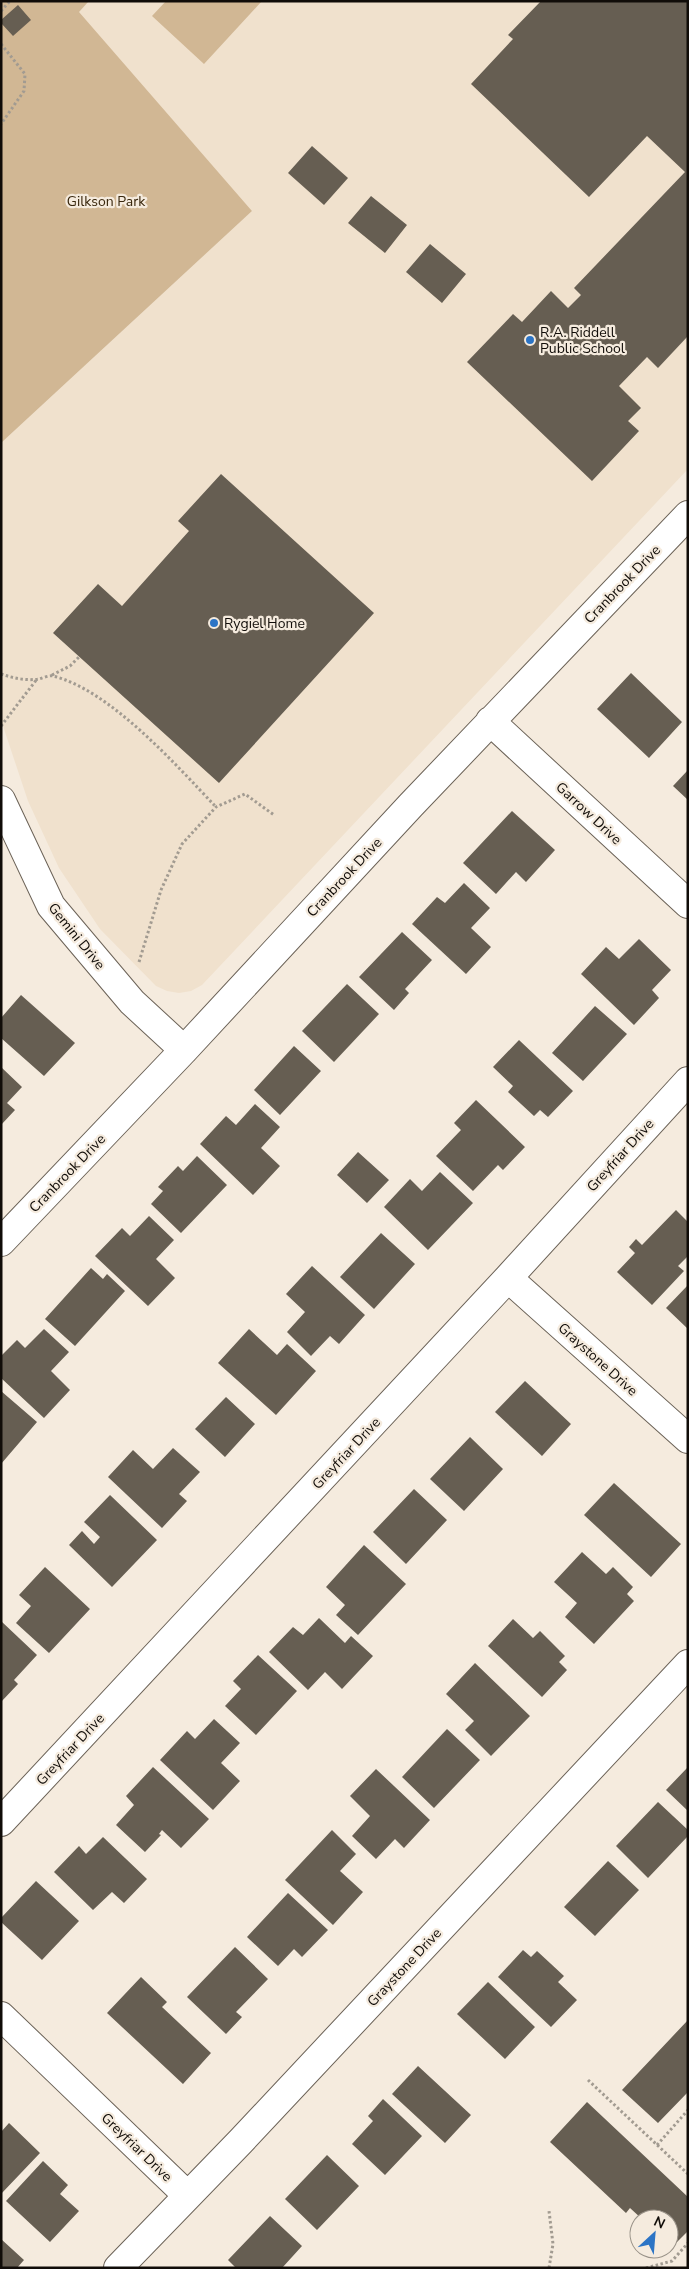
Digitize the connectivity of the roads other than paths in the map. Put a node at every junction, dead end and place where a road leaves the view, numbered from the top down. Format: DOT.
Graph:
graph roads {
  1 [pos="688,515"];
  2 [pos="490,721"];
  3 [pos="1,800"];
  4 [pos="688,904"];
  5 [pos="184,1050"];
  6 [pos="688,1081"];
  7 [pos="1,1242"];
  8 [pos="508,1278"];
  9 [pos="688,1440"];
  10 [pos="688,1664"];
  11 [pos="1,1822"];
  12 [pos="1,2016"];
  13 [pos="187,2195"];
  14 [pos="118,2268"];
  1 -- 2 [label="street, Cranbrook Drive"];
  2 -- 4 [label="street, Garrow Drive"];
  2 -- 5 [label="street, Cranbrook Drive"];
  3 -- 5 [label="street, Gemini Drive"];
  5 -- 7 [label="street, Cranbrook Drive"];
  6 -- 8 [label="street, Greyfriar Drive"];
  8 -- 9 [label="street, Graystone Drive"];
  8 -- 11 [label="street, Greyfriar Drive"];
  10 -- 13 [label="street, Graystone Drive"];
  12 -- 13 [label="street, Greyfriar Drive"];
  13 -- 14 [label="street, Graystone Drive"];
}
